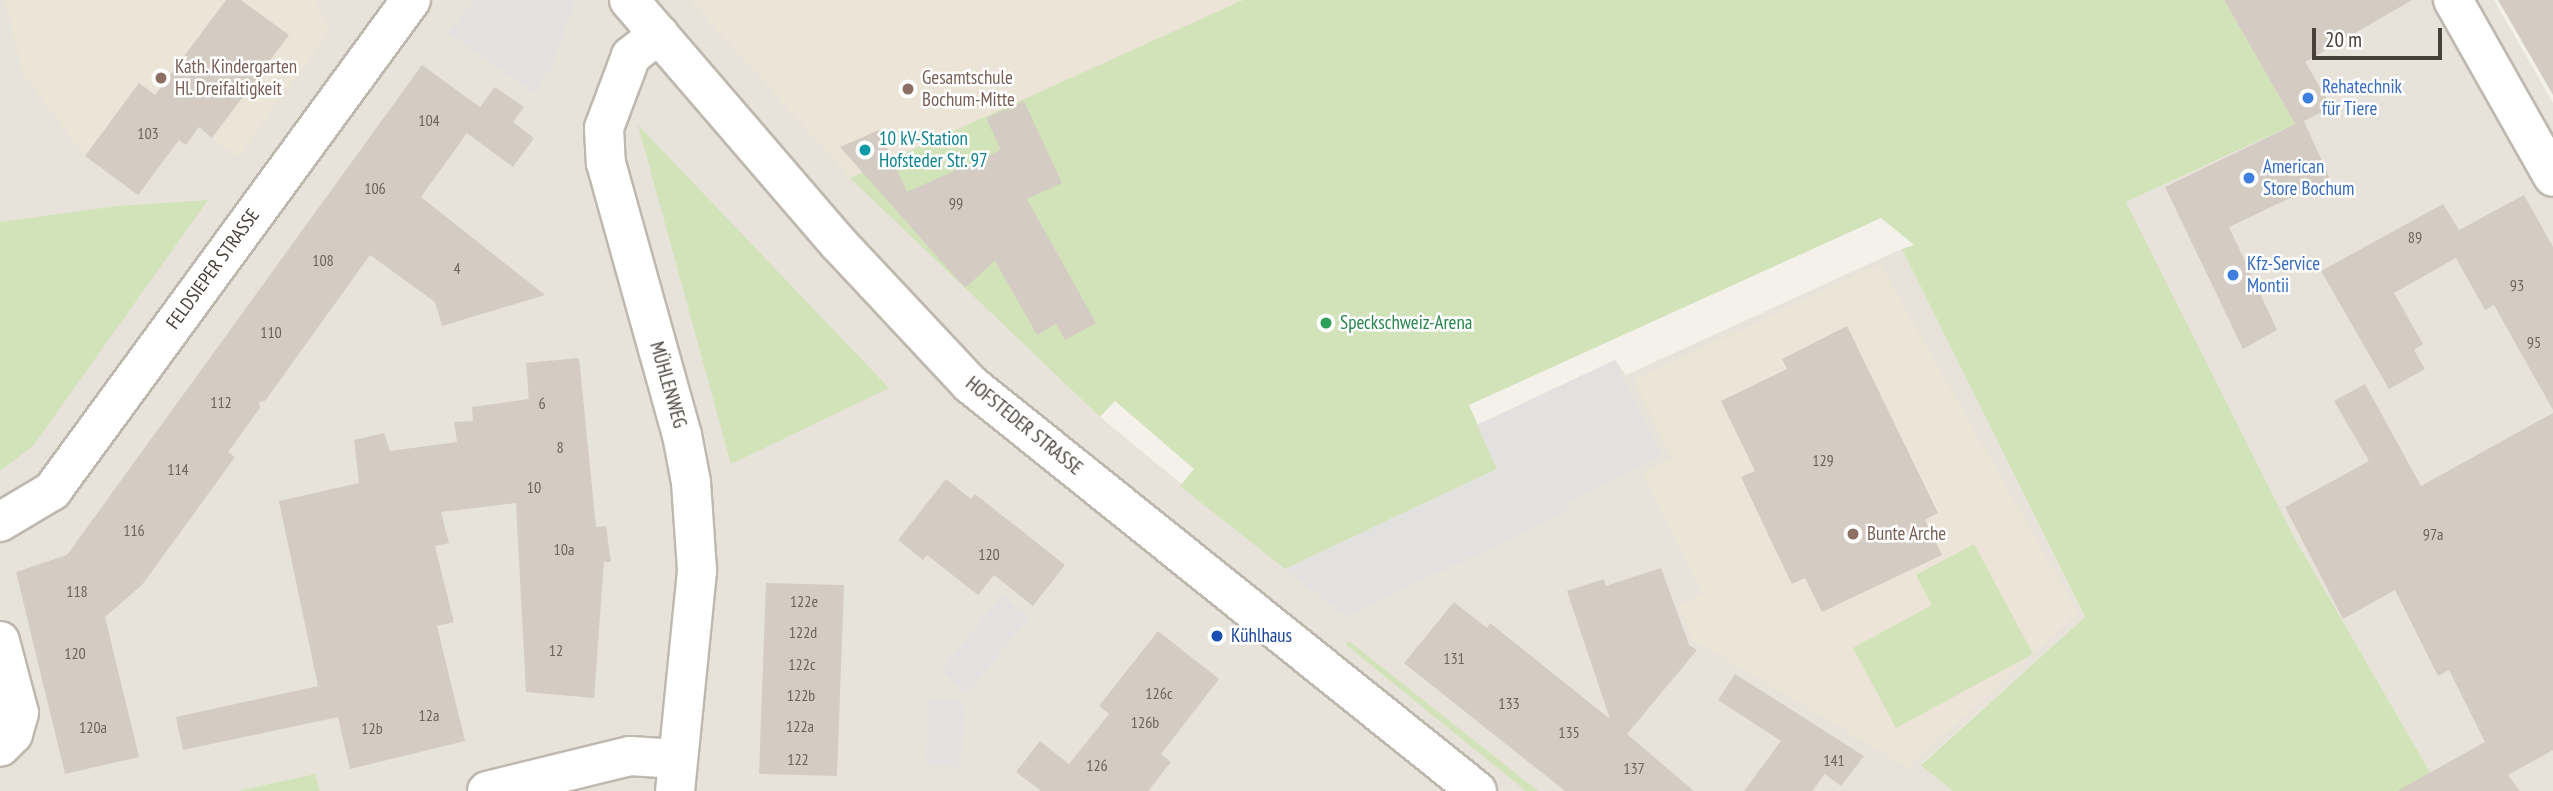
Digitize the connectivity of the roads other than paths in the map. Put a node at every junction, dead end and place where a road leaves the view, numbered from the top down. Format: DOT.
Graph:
graph roads {
  1 [pos="411,0"];
  2 [pos="629,0"];
  3 [pos="2453,0"];
  4 [pos="659,34"];
  5 [pos="2553,177"];
  6 [pos="0,522"];
  7 [pos="0,641"];
  8 [pos="0,747"];
  9 [pos="676,775"];
  10 [pos="487,791"];
  11 [pos="1477,791"];
  1 -- 6 [label="street, FELDSIEPER STRASSE"];
  2 -- 4 [label="street, HOFSTEDER STRASSE"];
  3 -- 5 [label="street"];
  4 -- 9 [label="street, MÜHLENWEG"];
  4 -- 11 [label="street, HOFSTEDER STRASSE"];
  7 -- 8 [label="street"];
  9 -- 10 [label="street, MÜHLENWEG"];
}
